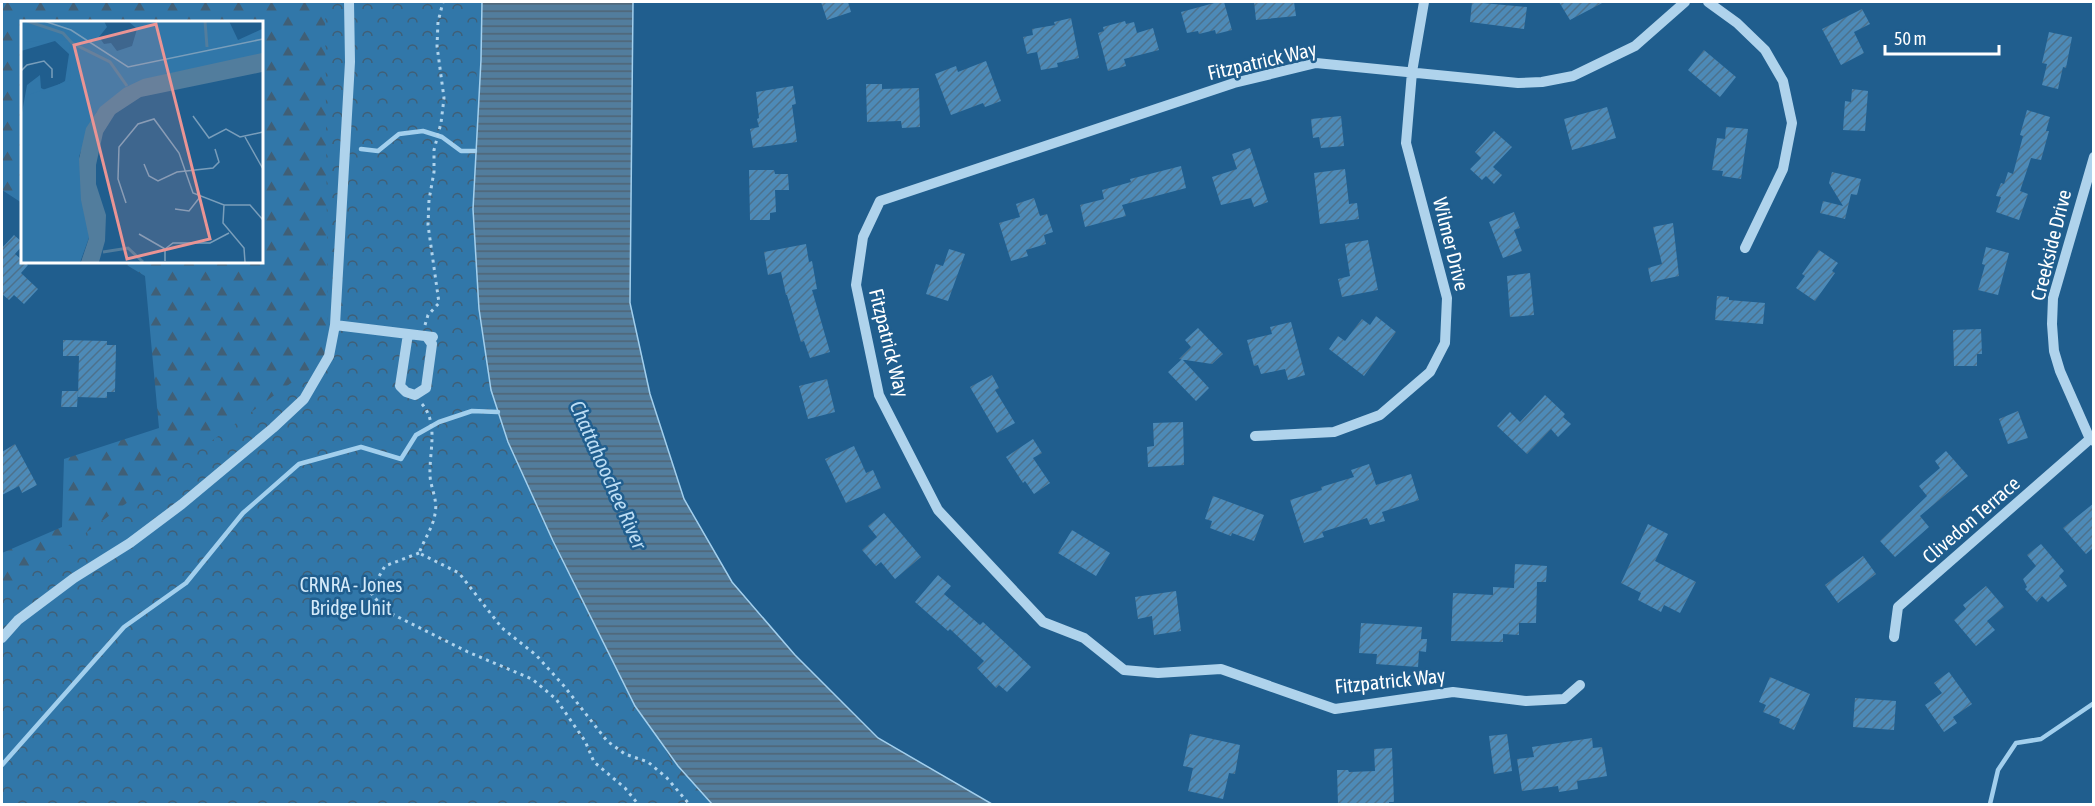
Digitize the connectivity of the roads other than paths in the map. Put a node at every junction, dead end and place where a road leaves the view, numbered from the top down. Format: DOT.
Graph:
graph roads {
  1 [pos="349,2"];
  2 [pos="1424,2"];
  3 [pos="1685,2"];
  4 [pos="1708,2"];
  5 [pos="1412,72"];
  6 [pos="2094,157"];
  7 [pos="1745,249"];
  8 [pos="335,325"];
  9 [pos="408,334"];
  10 [pos="1254,436"];
  11 [pos="2092,440"];
  12 [pos="1894,637"];
  13 [pos="2,638"];
  14 [pos="1581,685"];
  1 -- 8 [label="street"];
  2 -- 5 [label="street, Wilmer Drive"];
  3 -- 5 [label="street, Fitzpatrick Way"];
  4 -- 7 [label="street"];
  5 -- 10 [label="street, Wilmer Drive"];
  5 -- 14 [label="street, Fitzpatrick Way"];
  6 -- 11 [label="street, Creekside Drive"];
  8 -- 9 [label="street"];
  8 -- 13 [label="street"];
  9 -- 9 [label="street"];
  11 -- 12 [label="street, Clivedon Terrace"];
}
